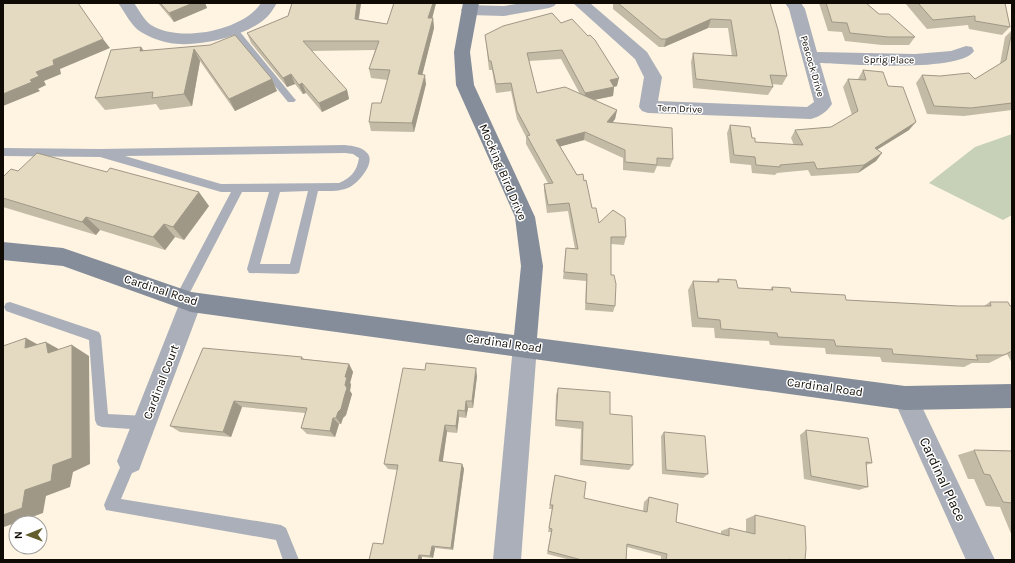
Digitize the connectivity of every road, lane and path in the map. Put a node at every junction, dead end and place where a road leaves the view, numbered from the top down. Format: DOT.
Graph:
graph roads {
  1 [pos="126,3"];
  2 [pos="269,3"];
  3 [pos="549,3"];
  4 [pos="581,3"];
  5 [pos="793,3"];
  6 [pos="470,6"];
  7 [pos="233,28"];
  8 [pos="966,51"];
  9 [pos="810,57"];
  10 [pos="291,100"];
  11 [pos="798,113"];
  12 [pos="3,152"];
  13 [pos="100,153"];
  14 [pos="314,187"];
  15 [pos="239,188"];
  16 [pos="276,188"];
  17 [pos="3,250"];
  18 [pos="186,300"];
  19 [pos="10,307"];
  20 [pos="525,346"];
  21 [pos="1012,396"];
  22 [pos="905,398"];
  23 [pos="145,423"];
  24 [pos="130,462"];
  25 [pos="292,560"];
  26 [pos="507,560"];
  27 [pos="981,560"];
  1 -- 7 [label="street"];
  2 -- 7 [label="street"];
  3 -- 6 [label="street"];
  4 -- 11 [label="street, Tern Drive"];
  5 -- 9 [label="street, Peacock Drive"];
  6 -- 20 [label="street, Mocking Bird Drive"];
  7 -- 10 [label="lane"];
  8 -- 9 [label="street, Sprig Place"];
  9 -- 11 [label="street, Peacock Drive"];
  12 -- 13 [label="lane"];
  13 -- 14 [label="lane"];
  13 -- 15 [label="lane"];
  14 -- 16 [label="lane"];
  14 -- 16 [label="lane"];
  15 -- 16 [label="lane"];
  15 -- 18 [label="lane"];
  17 -- 18 [label="street, Cardinal Road"];
  18 -- 20 [label="street, Cardinal Road"];
  18 -- 23 [label="street, Cardinal Court"];
  19 -- 23 [label="lane"];
  20 -- 22 [label="street, Cardinal Road"];
  20 -- 26 [label="street, Mocking Bird Drive"];
  21 -- 22 [label="street, Cardinal Road"];
  22 -- 27 [label="street, Cardinal Place"];
  23 -- 24 [label="street, Cardinal Court"];
  24 -- 25 [label="lane"];
}
